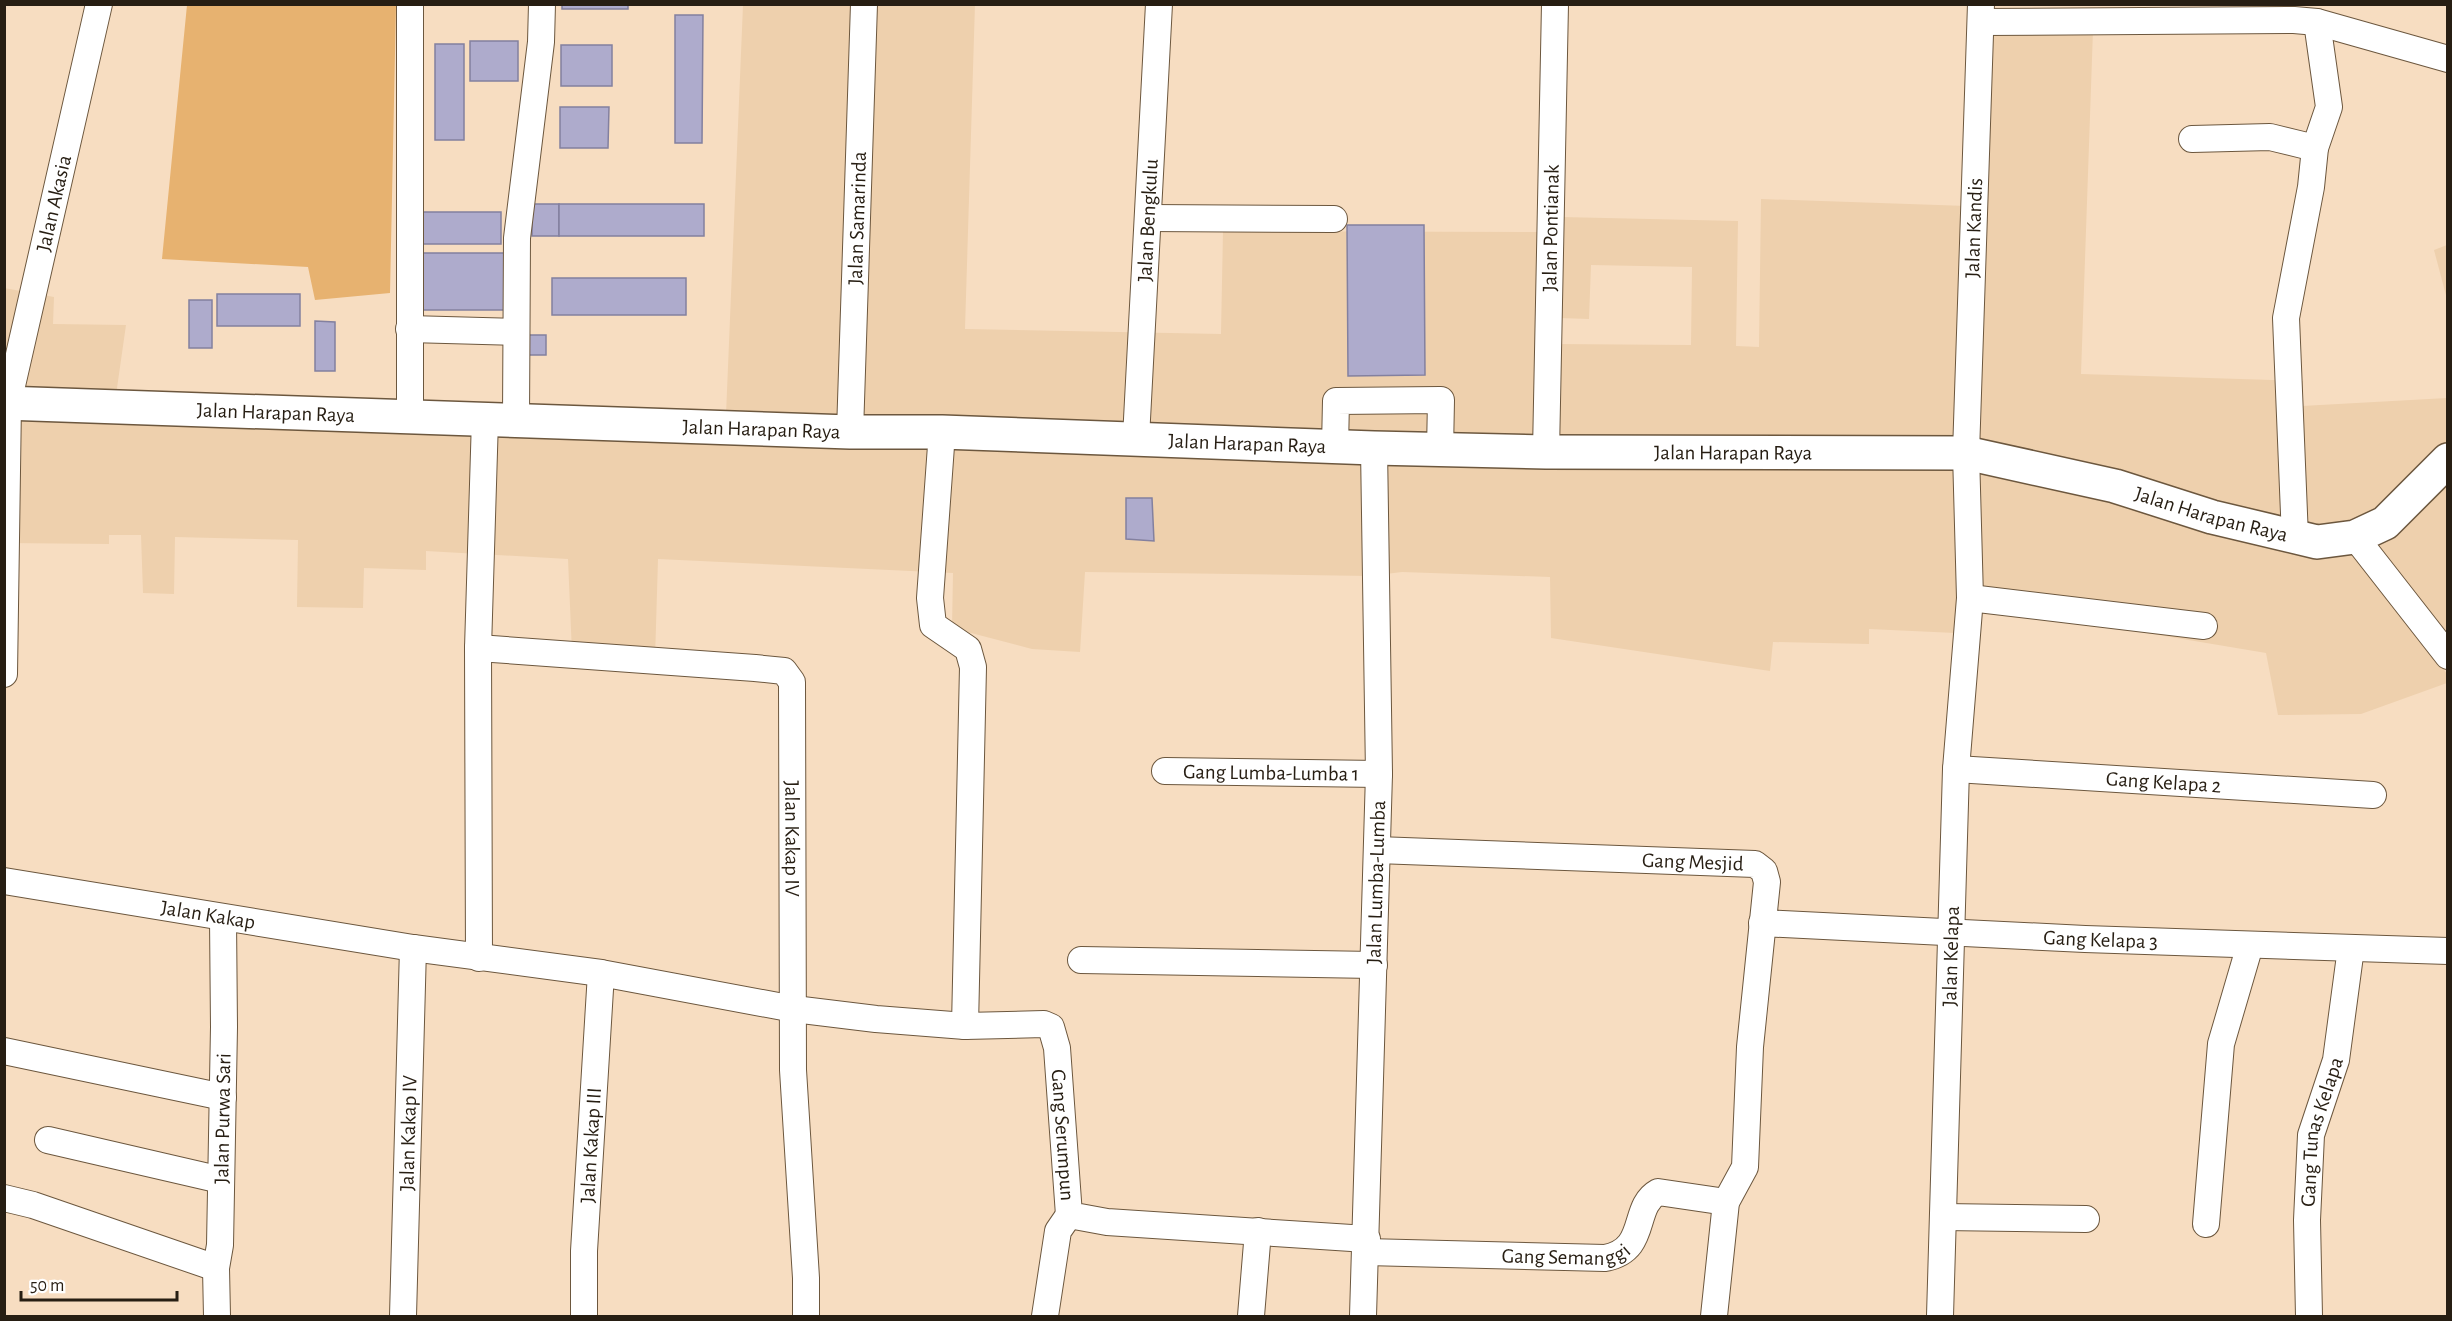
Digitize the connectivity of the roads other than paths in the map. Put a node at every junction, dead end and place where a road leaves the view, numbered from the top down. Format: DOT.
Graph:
graph roads {
  1 [pos="99,4"];
  2 [pos="410,4"];
  3 [pos="542,4"];
  4 [pos="864,4"];
  5 [pos="1159,4"];
  6 [pos="1555,4"];
  7 [pos="1982,13"];
  8 [pos="2302,16"];
  9 [pos="2448,59"];
  10 [pos="2192,139"];
  11 [pos="2315,148"];
  12 [pos="1148,218"];
  13 [pos="1334,219"];
  14 [pos="409,329"];
  15 [pos="516,332"];
  16 [pos="6,403"];
  17 [pos="410,418"];
  18 [pos="484,419"];
  19 [pos="516,419"];
  20 [pos="850,432"];
  21 [pos="942,432"];
  22 [pos="1136,438"];
  23 [pos="1335,446"];
  24 [pos="1374,448"];
  25 [pos="1440,450"];
  26 [pos="1546,452"];
  27 [pos="1966,453"];
  28 [pos="2448,460"];
  29 [pos="2355,537"];
  30 [pos="2295,538"];
  31 [pos="1970,598"];
  32 [pos="2204,626"];
  33 [pos="478,648"];
  34 [pos="2448,656"];
  35 [pos="4,674"];
  36 [pos="1956,769"];
  37 [pos="1165,771"];
  38 [pos="1379,774"];
  39 [pos="2373,795"];
  40 [pos="1377,850"];
  41 [pos="4,881"];
  42 [pos="223,919"];
  43 [pos="1762,922"];
  44 [pos="1950,932"];
  45 [pos="2250,945"];
  46 [pos="413,948"];
  47 [pos="2351,948"];
  48 [pos="2448,951"];
  49 [pos="479,958"];
  50 [pos="1081,960"];
  51 [pos="1374,965"];
  52 [pos="601,973"];
  53 [pos="794,1010"];
  54 [pos="965,1026"];
  55 [pos="4,1051"];
  56 [pos="223,1097"];
  57 [pos="48,1140"];
  58 [pos="221,1180"];
  59 [pos="4,1197"];
  60 [pos="1726,1202"];
  61 [pos="1069,1215"];
  62 [pos="1943,1217"];
  63 [pos="2086,1219"];
  64 [pos="2206,1224"];
  65 [pos="1258,1231"];
  66 [pos="1367,1245"];
  67 [pos="216,1268"];
  68 [pos="218,1317"];
  69 [pos="404,1317"];
  70 [pos="584,1317"];
  71 [pos="806,1317"];
  72 [pos="1045,1317"];
  73 [pos="1251,1317"];
  74 [pos="1363,1317"];
  75 [pos="1714,1317"];
  76 [pos="1940,1317"];
  77 [pos="2309,1317"];
  1 -- 16 [label="street, Jalan Akasia"];
  2 -- 14 [label="street"];
  3 -- 15 [label="street"];
  4 -- 20 [label="street, Jalan Samarinda"];
  5 -- 12 [label="street, Jalan Bengkulu"];
  6 -- 26 [label="street, Jalan Pontianak"];
  7 -- 8 [label="street"];
  7 -- 27 [label="street, Jalan Kandis"];
  8 -- 9 [label="street"];
  8 -- 11 [label="street"];
  10 -- 11 [label="street"];
  11 -- 30 [label="street"];
  12 -- 13 [label="street"];
  12 -- 22 [label="street, Jalan Bengkulu"];
  14 -- 15 [label="street"];
  14 -- 17 [label="street"];
  15 -- 19 [label="street"];
  16 -- 17 [label="main road, Jalan Harapan Raya"];
  16 -- 35 [label="street, Jalan Akasia"];
  17 -- 18 [label="main road, Jalan Harapan Raya"];
  18 -- 19 [label="main road, Jalan Harapan Raya"];
  18 -- 33 [label="street"];
  19 -- 20 [label="main road, Jalan Harapan Raya"];
  20 -- 21 [label="main road, Jalan Harapan Raya"];
  21 -- 22 [label="main road, Jalan Harapan Raya"];
  21 -- 54 [label="street"];
  22 -- 23 [label="main road, Jalan Harapan Raya"];
  23 -- 24 [label="main road, Jalan Harapan Raya"];
  23 -- 25 [label="street"];
  24 -- 25 [label="main road, Jalan Harapan Raya"];
  24 -- 38 [label="street, Jalan Lumba-Lumba"];
  25 -- 26 [label="main road, Jalan Harapan Raya"];
  26 -- 27 [label="main road, Jalan Harapan Raya"];
  27 -- 30 [label="main road, Jalan Harapan Raya"];
  27 -- 31 [label="street, Jalan Kelapa"];
  28 -- 29 [label="main road, Jalan Harapan Raya"];
  29 -- 30 [label="main road, Jalan Harapan Raya"];
  29 -- 34 [label="street"];
  31 -- 32 [label="street"];
  31 -- 36 [label="street, Jalan Kelapa"];
  33 -- 49 [label="street"];
  33 -- 53 [label="street, Jalan Kakap IV"];
  36 -- 39 [label="street, Gang Kelapa 2"];
  36 -- 44 [label="street, Jalan Kelapa"];
  37 -- 38 [label="street, Gang Lumba-Lumba 1"];
  38 -- 40 [label="street, Jalan Lumba-Lumba"];
  40 -- 43 [label="street, Gang Mesjid"];
  40 -- 51 [label="street, Jalan Lumba-Lumba"];
  41 -- 42 [label="street, Jalan Kakap"];
  42 -- 46 [label="street, Jalan Kakap"];
  42 -- 56 [label="street, Jalan Purwa Sari"];
  43 -- 44 [label="street"];
  43 -- 60 [label="street"];
  44 -- 45 [label="street, Gang Kelapa 3"];
  44 -- 62 [label="street, Jalan Kelapa"];
  45 -- 47 [label="street, Gang Kelapa 3"];
  45 -- 64 [label="street"];
  46 -- 49 [label="street, Jalan Kakap"];
  46 -- 69 [label="street, Jalan Kakap IV"];
  47 -- 48 [label="street, Gang Kelapa 3"];
  47 -- 77 [label="street, Gang Tunas Kelapa"];
  49 -- 52 [label="street, Jalan Kakap"];
  50 -- 51 [label="street"];
  51 -- 66 [label="street, Jalan Lumba-Lumba"];
  52 -- 53 [label="street, Jalan Kakap"];
  52 -- 70 [label="street, Jalan Kakap III"];
  53 -- 54 [label="street, Jalan Kakap"];
  53 -- 71 [label="street, Jalan Kakap IV"];
  54 -- 61 [label="street, Gang Serumpun"];
  55 -- 56 [label="street"];
  56 -- 58 [label="street, Jalan Purwa Sari"];
  57 -- 58 [label="street"];
  58 -- 67 [label="street, Jalan Purwa Sari"];
  59 -- 67 [label="street"];
  60 -- 66 [label="street, Gang Semanggi"];
  60 -- 75 [label="street"];
  61 -- 65 [label="street, Gang Serumpun"];
  61 -- 72 [label="street"];
  62 -- 63 [label="street"];
  62 -- 76 [label="street, Jalan Kelapa"];
  65 -- 66 [label="street, Gang Serumpun"];
  65 -- 73 [label="street"];
  66 -- 74 [label="street, Jalan Lumba-Lumba"];
  67 -- 68 [label="street, Jalan Purwa Sari"];
}
